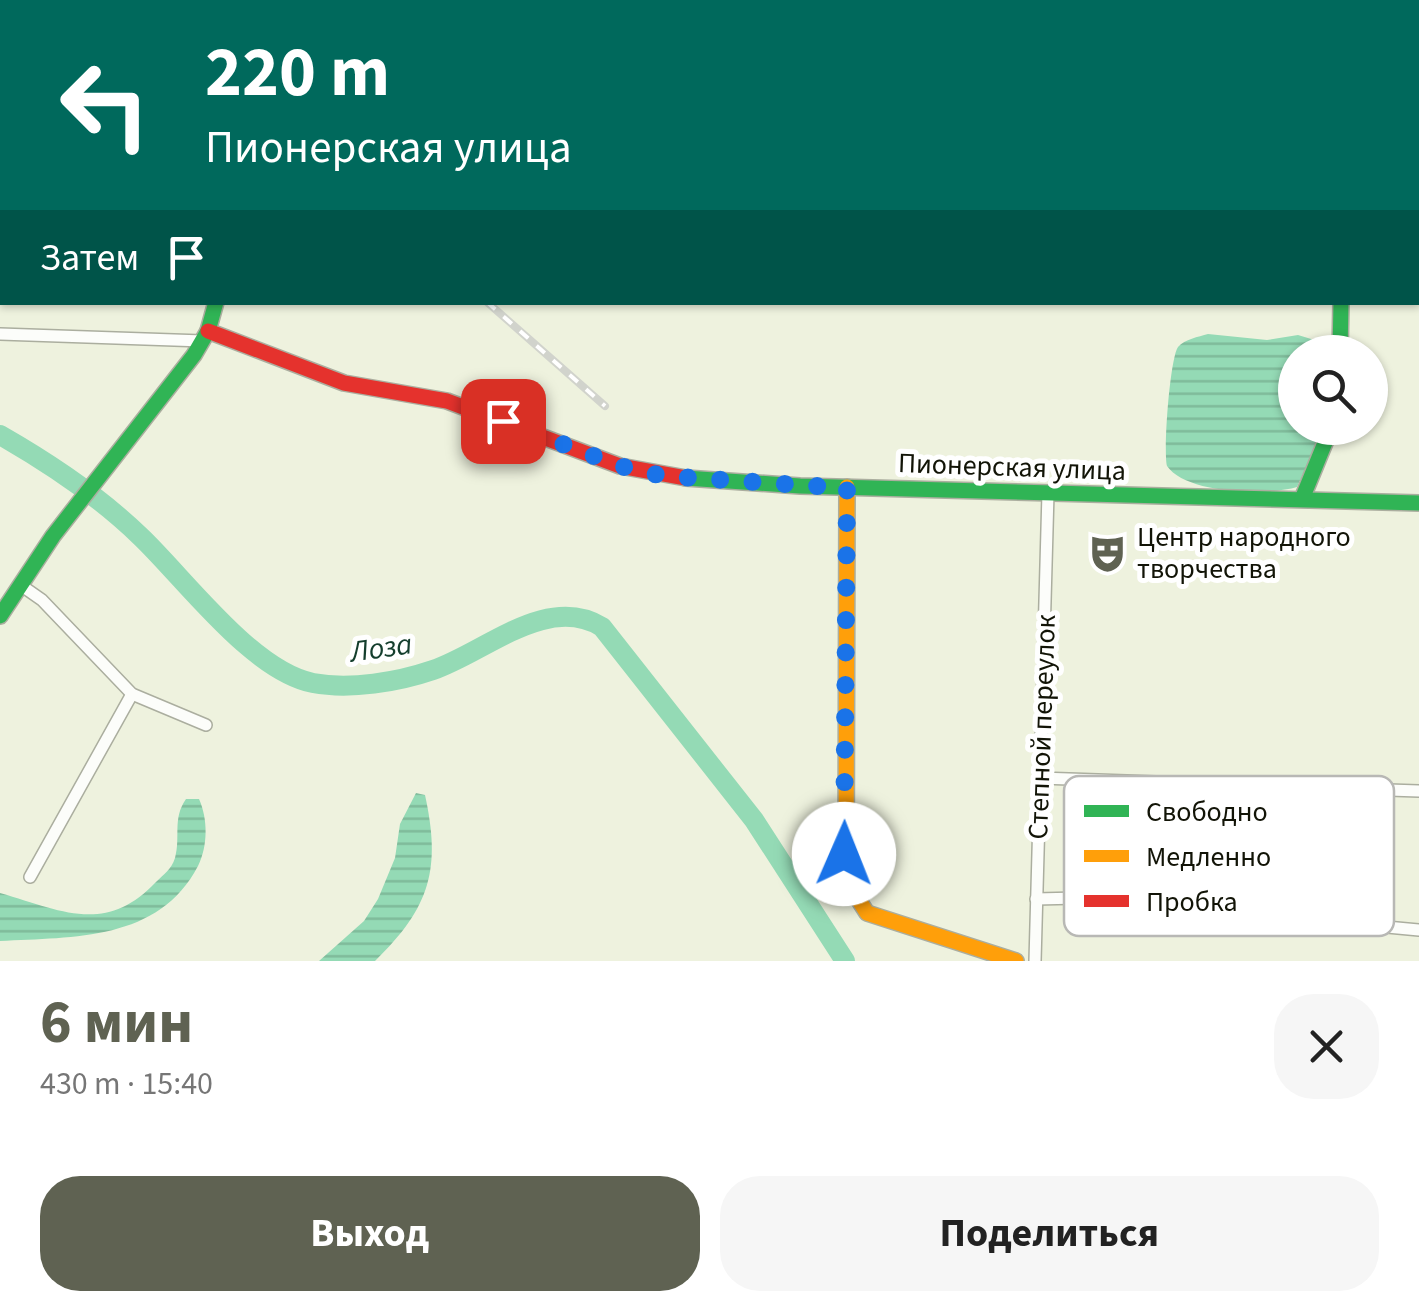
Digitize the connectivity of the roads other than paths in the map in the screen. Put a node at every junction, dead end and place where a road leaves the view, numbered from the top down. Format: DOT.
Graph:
graph roads {
  1 [pos="215,305"];
  2 [pos="1341,305"];
  3 [pos="0,334"];
  4 [pos="1340,335"];
  5 [pos="206,336"];
  6 [pos="1325,445"];
  7 [pos="847,488"];
  8 [pos="1048,493"];
  9 [pos="1302,499"];
  10 [pos="1419,503"];
  11 [pos="22,586"];
  12 [pos="0,616"];
  13 [pos="132,694"];
  14 [pos="206,725"];
  15 [pos="1040,778"];
  16 [pos="1064,779"];
  17 [pos="1394,789"];
  18 [pos="1419,790"];
  19 [pos="30,877"];
  20 [pos="1064,898"];
  21 [pos="1036,899"];
  22 [pos="1394,928"];
  23 [pos="1419,930"];
  24 [pos="1016,961"];
  25 [pos="1035,961"];
  1 -- 5 [label="street"];
  2 -- 4 [label="street"];
  3 -- 5 [label="street"];
  5 -- 7 [label="street, Пионерская улица"];
  5 -- 11 [label="street"];
  6 -- 9 [label="street"];
  7 -- 8 [label="street, Пионерская улица"];
  7 -- 24 [label="street"];
  8 -- 9 [label="street, Пионерская улица"];
  8 -- 15 [label="street, Степной переулок"];
  9 -- 10 [label="street, Пионерская улица"];
  11 -- 12 [label="street"];
  11 -- 13 [label="street"];
  13 -- 14 [label="street"];
  13 -- 19 [label="street"];
  15 -- 16 [label="street"];
  15 -- 21 [label="street, Степной переулок"];
  17 -- 18 [label="street"];
  20 -- 21 [label="street"];
  21 -- 25 [label="street, Степной переулок"];
  22 -- 23 [label="street"];
}
